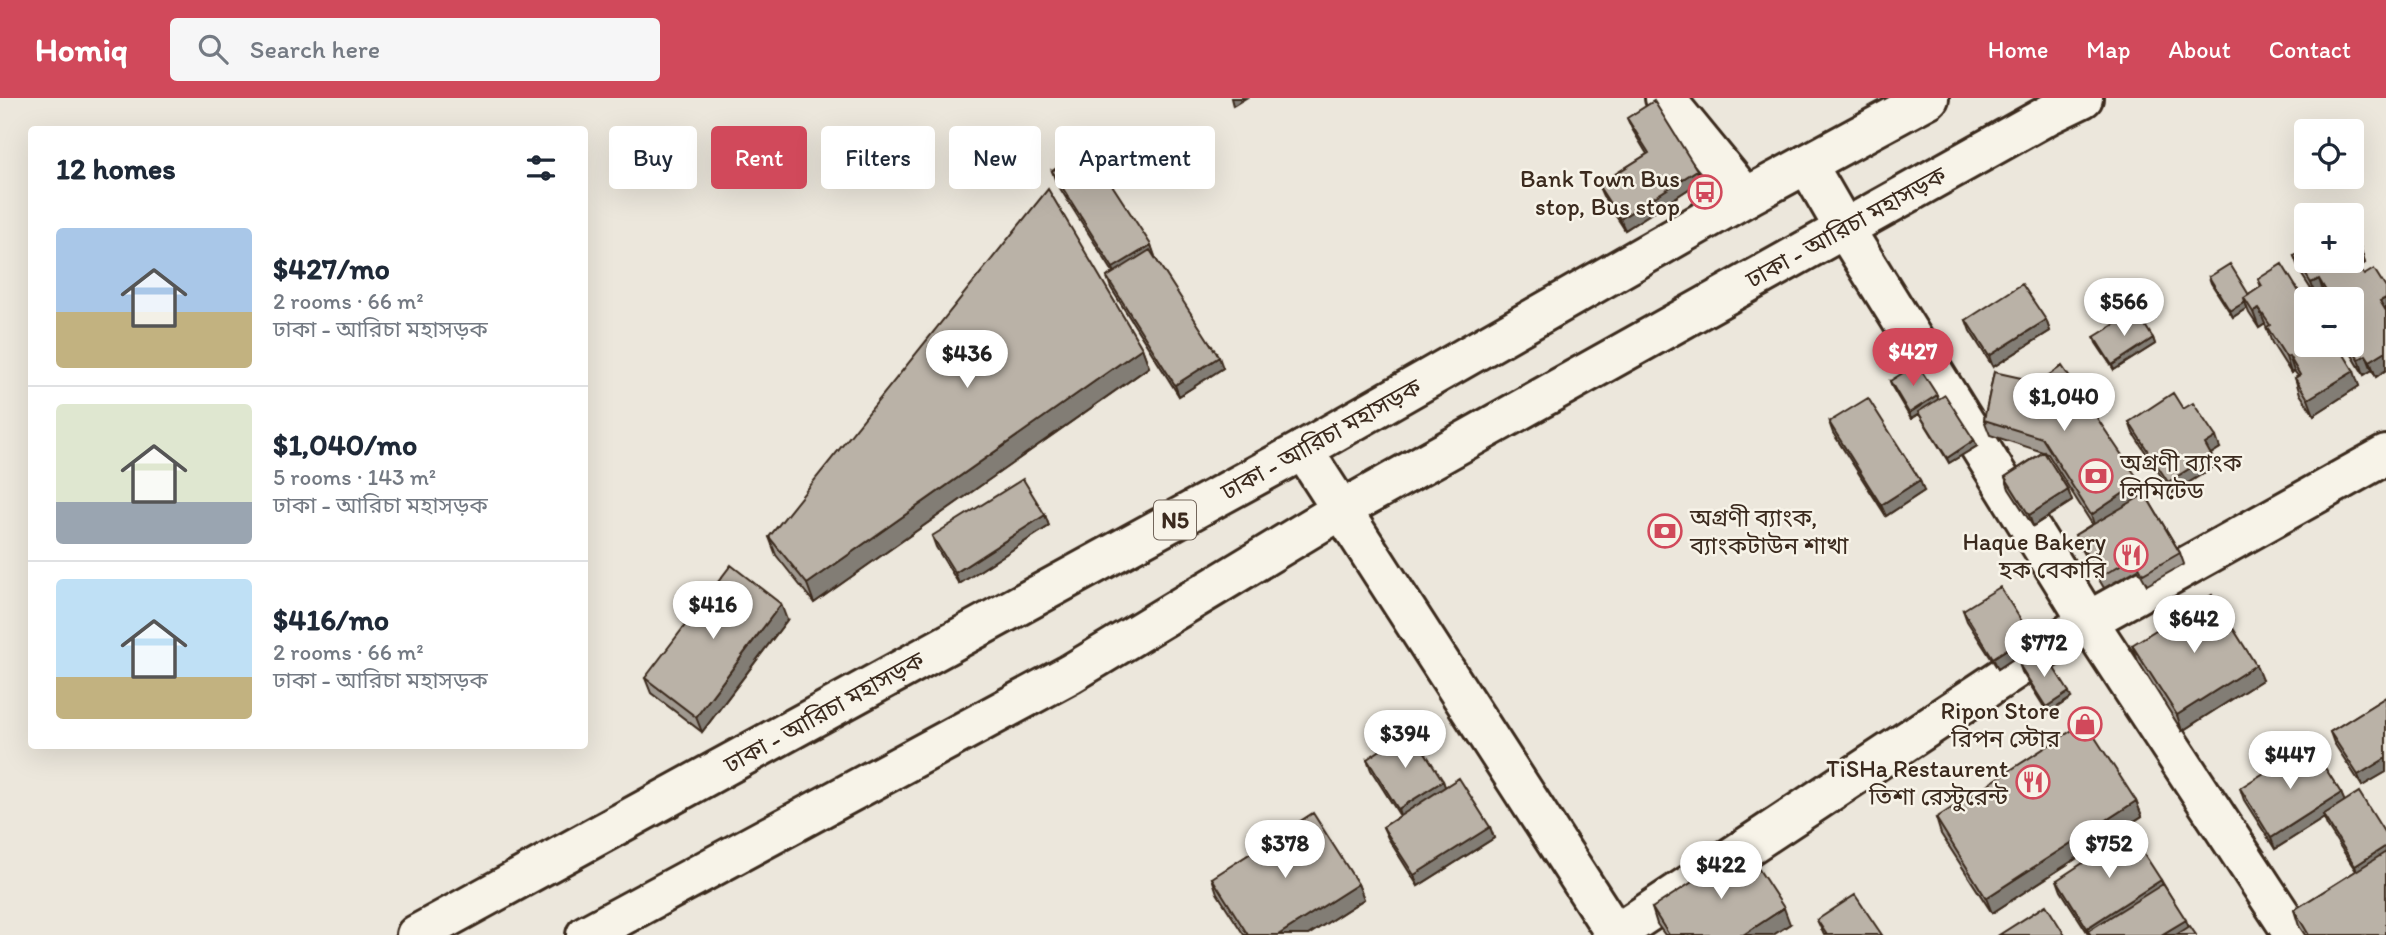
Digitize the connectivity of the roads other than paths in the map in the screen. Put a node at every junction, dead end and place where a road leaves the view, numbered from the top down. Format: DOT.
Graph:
graph roads {
  1 [pos="1665,98"];
  2 [pos="1929,98"];
  3 [pos="2083,98"];
  4 [pos="1807,164"];
  5 [pos="1746,197"];
  6 [pos="1844,228"];
  7 [pos="1303,450"];
  8 [pos="2386,455"];
  9 [pos="1341,510"];
  10 [pos="2088,621"];
  11 [pos="416,935"];
  12 [pos="586,935"];
  13 [pos="1615,935"];
  14 [pos="2294,935"];
  1 -- 5 [label="main road"];
  2 -- 4 [label="main road, ঢাকা - আরিচা মহাসড়ক / N5"];
  3 -- 6 [label="main road, ঢাকা - আরিচা মহাসড়ক"];
  4 -- 5 [label="main road, ঢাকা - আরিচা মহাসড়ক / N5"];
  4 -- 6 [label="main road"];
  5 -- 7 [label="main road, ঢাকা - আরিচা মহাসড়ক / N5"];
  6 -- 9 [label="main road, ঢাকা - আরিচা মহাসড়ক"];
  6 -- 10 [label="main road"];
  7 -- 9 [label="main road"];
  7 -- 11 [label="main road, ঢাকা - আরিচা মহাসড়ক / N5"];
  8 -- 10 [label="main road"];
  9 -- 12 [label="main road, ঢাকা - আরিচা মহাসড়ক"];
  9 -- 13 [label="main road"];
  10 -- 13 [label="main road"];
  10 -- 14 [label="main road"];
}
